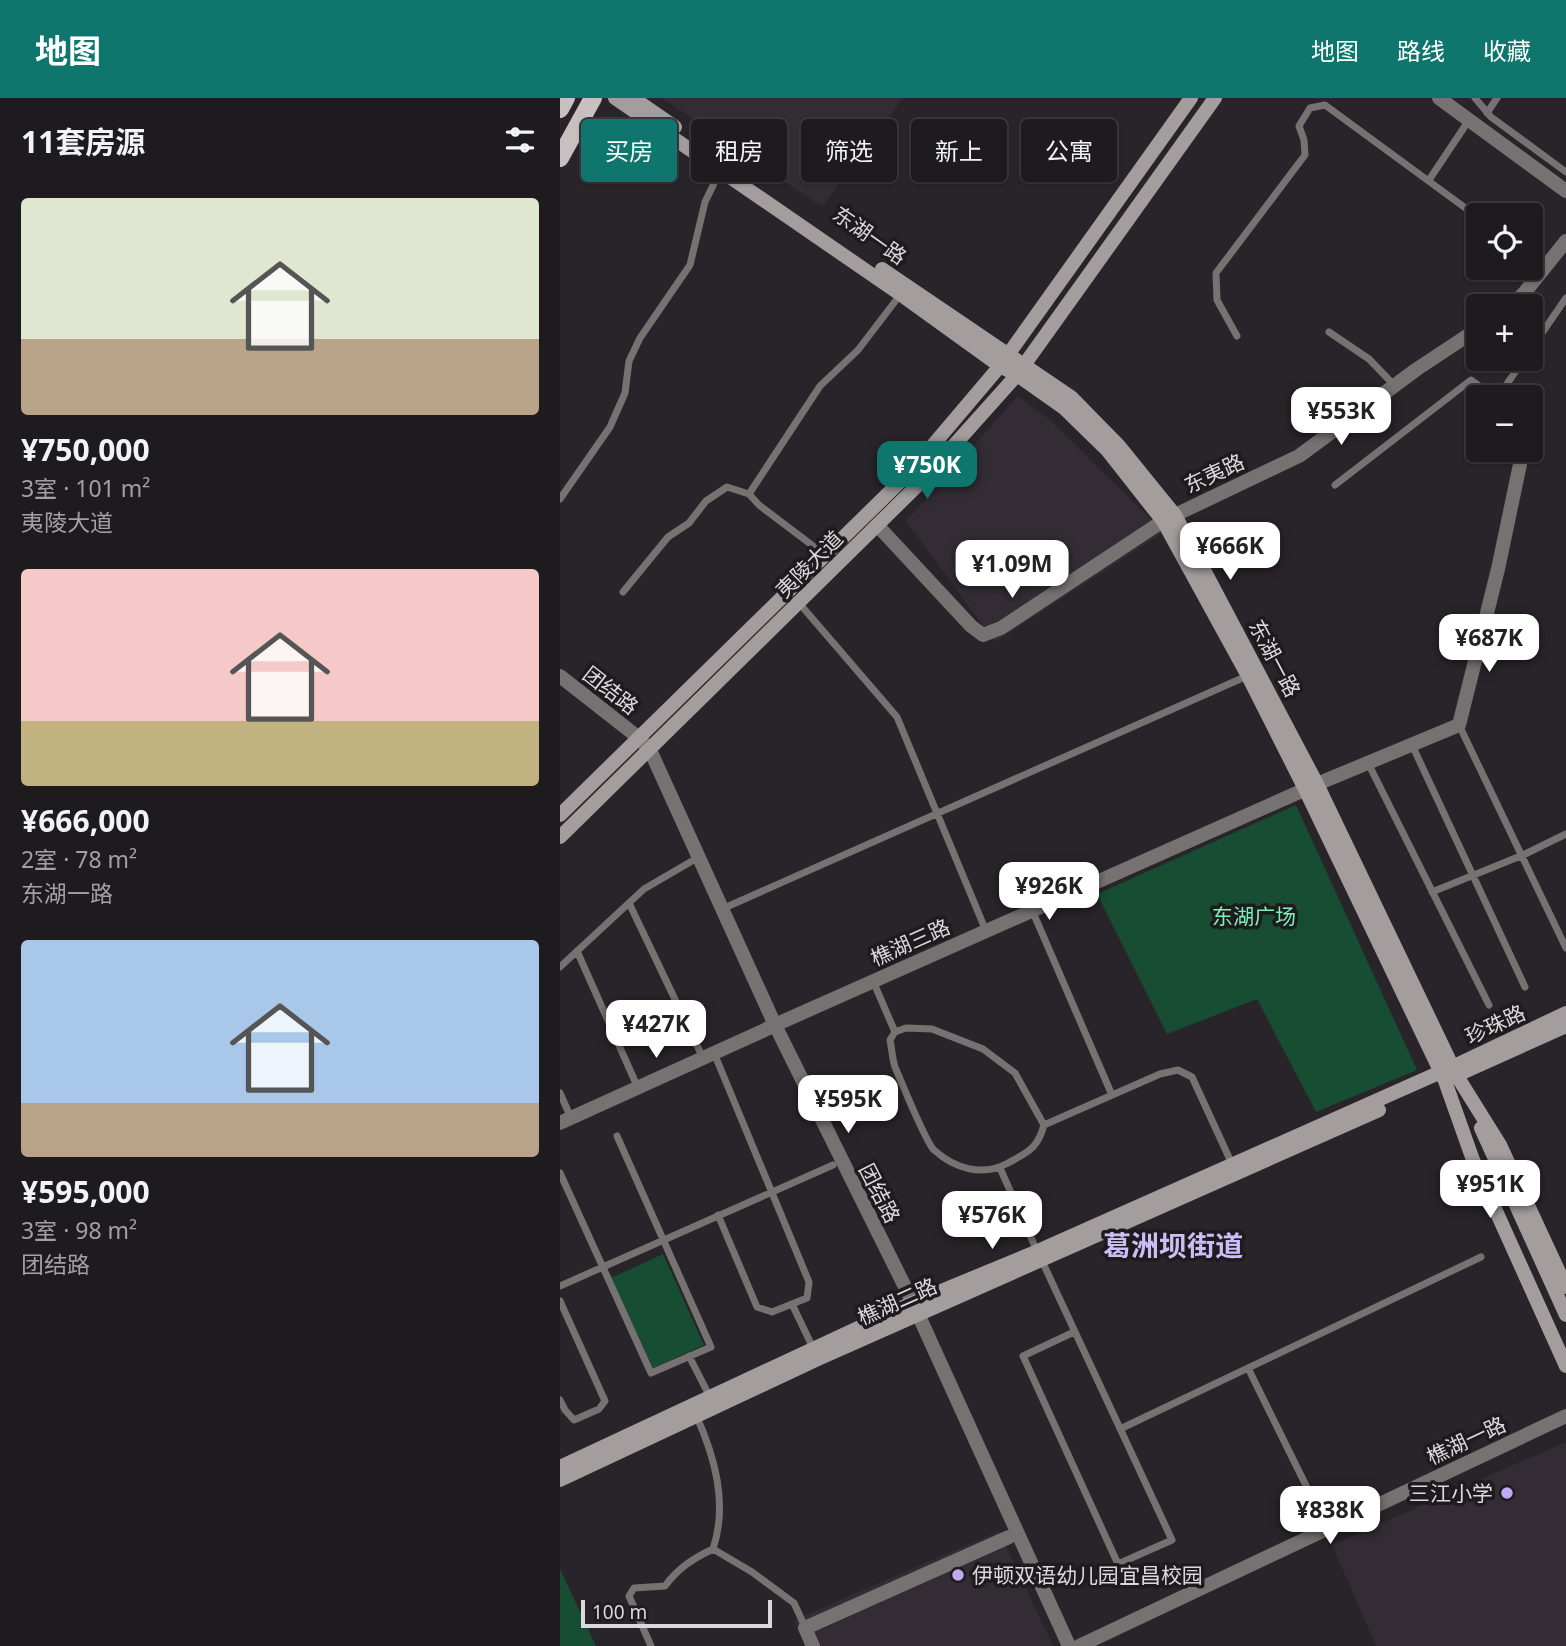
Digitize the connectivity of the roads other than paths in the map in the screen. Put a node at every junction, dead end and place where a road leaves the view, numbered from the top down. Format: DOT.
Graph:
graph roads {
  1 [pos="566,98"];
  2 [pos="593,98"];
  3 [pos="615,98"];
  4 [pos="634,98"];
  5 [pos="1191,98"];
  6 [pos="1214,98"];
  7 [pos="1440,98"];
  8 [pos="1475,98"];
  9 [pos="1497,98"];
  10 [pos="560,109"];
  11 [pos="1487,113"];
  12 [pos="1469,120"];
  13 [pos="691,149"];
  14 [pos="560,158"];
  15 [pos="1566,172"];
  16 [pos="1429,180"];
  17 [pos="715,182"];
  18 [pos="740,182"];
  19 [pos="1566,191"];
  20 [pos="1466,208"];
  21 [pos="1566,241"];
  22 [pos="901,293"];
  23 [pos="1523,294"];
  24 [pos="1566,298"];
  25 [pos="1329,332"];
  26 [pos="1543,332"];
  27 [pos="1237,336"];
  28 [pos="1466,337"];
  29 [pos="1004,361"];
  30 [pos="1020,370"];
  31 [pos="1478,385"];
  32 [pos="1394,386"];
  33 [pos="1520,462"];
  34 [pos="1335,485"];
  35 [pos="749,494"];
  36 [pos="560,499"];
  37 [pos="1169,518"];
  38 [pos="877,526"];
  39 [pos="825,555"];
  40 [pos="623,592"];
  41 [pos="799,603"];
  42 [pos="560,676"];
  43 [pos="1248,676"];
  44 [pos="560,687"];
  45 [pos="1459,725"];
  46 [pos="636,741"];
  47 [pos="1412,745"];
  48 [pos="647,753"];
  49 [pos="1368,763"];
  50 [pos="1311,787"];
  51 [pos="936,813"];
  52 [pos="560,815"];
  53 [pos="1566,834"];
  54 [pos="560,837"];
  55 [pos="1523,855"];
  56 [pos="692,861"];
  57 [pos="1473,874"];
  58 [pos="1432,892"];
  59 [pos="629,903"];
  60 [pos="722,909"];
  61 [pos="1032,910"];
  62 [pos="986,931"];
  63 [pos="1566,948"];
  64 [pos="577,951"];
  65 [pos="560,967"];
  66 [pos="873,981"];
  67 [pos="1525,987"];
  68 [pos="1489,1005"];
  69 [pos="1566,1013"];
  70 [pos="1566,1026"];
  71 [pos="771,1027"];
  72 [pos="895,1032"];
  73 [pos="709,1056"];
  74 [pos="1449,1074"];
  75 [pos="638,1088"];
  76 [pos="560,1093"];
  77 [pos="1112,1095"];
  78 [pos="565,1121"];
  79 [pos="1044,1125"];
  80 [pos="617,1136"];
  81 [pos="834,1165"];
  82 [pos="1232,1165"];
  83 [pos="1000,1167"];
  84 [pos="560,1173"];
  85 [pos="772,1192"];
  86 [pos="718,1215"];
  87 [pos="663,1239"];
  88 [pos="1040,1256"];
  89 [pos="1481,1257"];
  90 [pos="603,1267"];
  91 [pos="560,1286"];
  92 [pos="1566,1287"];
  93 [pos="560,1300"];
  94 [pos="792,1304"];
  95 [pos="911,1310"];
  96 [pos="1566,1315"];
  97 [pos="1074,1332"];
  98 [pos="1566,1346"];
  99 [pos="813,1348"];
  100 [pos="690,1356"];
  101 [pos="1566,1367"];
  102 [pos="1248,1368"];
  103 [pos="710,1396"];
  104 [pos="560,1400"];
  105 [pos="696,1415"];
  106 [pos="1566,1416"];
  107 [pos="1120,1429"];
  108 [pos="560,1467"];
  109 [pos="560,1480"];
  110 [pos="1327,1528"];
  111 [pos="1009,1537"];
  112 [pos="713,1549"];
  113 [pos="805,1628"];
  114 [pos="652,1646"];
  115 [pos="813,1646"];
  116 [pos="1059,1646"];
  117 [pos="1069,1646"];
  118 [pos="1079,1646"];
  1 -- 10 [label="main road"];
  2 -- 14 [label="main road"];
  3 -- 13 [label="main road"];
  4 -- 29 [label="main road, 东湖一路"];
  5 -- 29 [label="main road, 夷陵大道"];
  6 -- 30 [label="main road, 夷陵大道"];
  7 -- 12 [label="street"];
  8 -- 11 [label="lane"];
  9 -- 11 [label="lane"];
  11 -- 15 [label="lane"];
  12 -- 16 [label="lane"];
  12 -- 19 [label="street"];
  16 -- 20 [label="lane"];
  16 -- 27 [label="lane"];
  17 -- 36 [label="lane"];
  18 -- 22 [label="main road"];
  21 -- 23 [label="street"];
  22 -- 29 [label="main road"];
  22 -- 35 [label="lane"];
  24 -- 26 [label="lane"];
  25 -- 32 [label="lane"];
  28 -- 32 [label="street, 东夷路"];
  29 -- 30 [label="main road"];
  29 -- 39 [label="main road, 夷陵大道"];
  30 -- 37 [label="main road"];
  30 -- 38 [label="main road, 夷陵大道"];
  31 -- 34 [label="lane"];
  32 -- 37 [label="street, 东夷路"];
  33 -- 45 [label="street"];
  35 -- 39 [label="lane"];
  35 -- 40 [label="lane"];
  37 -- 38 [label="street, 东夷路"];
  37 -- 43 [label="main road"];
  37 -- 50 [label="main road, 东湖一路"];
  38 -- 41 [label="main road, 夷陵大道"];
  39 -- 46 [label="main road, 夷陵大道"];
  41 -- 48 [label="main road, 夷陵大道"];
  41 -- 51 [label="lane"];
  42 -- 46 [label="street, 团结路"];
  43 -- 50 [label="main road"];
  43 -- 51 [label="lane"];
  44 -- 46 [label="street, 团结路"];
  45 -- 47 [label="street, 樵湖三路"];
  45 -- 55 [label="lane"];
  46 -- 48 [label="street, 团结路"];
  46 -- 52 [label="main road, 夷陵大道"];
  47 -- 49 [label="street, 樵湖三路"];
  47 -- 57 [label="lane"];
  48 -- 54 [label="main road, 夷陵大道"];
  48 -- 56 [label="street, 团结路"];
  48 -- 60 [label="street, 团结路"];
  49 -- 50 [label="street, 樵湖三路"];
  49 -- 58 [label="lane"];
  50 -- 61 [label="street, 樵湖三路"];
  50 -- 74 [label="main road"];
  51 -- 60 [label="lane"];
  51 -- 62 [label="lane"];
  53 -- 55 [label="lane"];
  55 -- 57 [label="lane"];
  55 -- 63 [label="lane"];
  56 -- 59 [label="lane"];
  56 -- 71 [label="street, 团结路"];
  57 -- 58 [label="lane"];
  57 -- 67 [label="lane"];
  58 -- 68 [label="lane"];
  59 -- 64 [label="lane"];
  59 -- 73 [label="lane"];
  60 -- 71 [label="street, 团结路"];
  61 -- 62 [label="street, 樵湖三路"];
  61 -- 77 [label="lane"];
  62 -- 66 [label="street, 樵湖三路"];
  64 -- 65 [label="lane"];
  64 -- 75 [label="lane"];
  66 -- 71 [label="street, 樵湖三路"];
  66 -- 72 [label="lane"];
  69 -- 74 [label="main road, 珍珠路"];
  70 -- 74 [label="main road, 珍珠路"];
  71 -- 73 [label="street, 樵湖三路"];
  71 -- 81 [label="street, 团结路"];
  71 -- 95 [label="street, 团结路"];
  72 -- 79 [label="lane"];
  72 -- 83 [label="lane"];
  73 -- 75 [label="street, 樵湖三路"];
  73 -- 85 [label="lane"];
  74 -- 82 [label="main road, 樵湖二路"];
  74 -- 88 [label="main road, 樵湖二路"];
  74 -- 92 [label="main road"];
  74 -- 96 [label="main road"];
  74 -- 98 [label="main road"];
  74 -- 101 [label="main road"];
  75 -- 78 [label="street, 樵湖三路"];
  76 -- 78 [label="lane"];
  77 -- 79 [label="lane"];
  77 -- 82 [label="lane"];
  79 -- 83 [label="lane"];
  80 -- 87 [label="lane"];
  81 -- 85 [label="lane"];
  81 -- 95 [label="street, 团结路"];
  82 -- 88 [label="main road, 樵湖二路"];
  83 -- 88 [label="lane"];
  84 -- 90 [label="lane"];
  85 -- 86 [label="lane"];
  85 -- 94 [label="lane"];
  86 -- 87 [label="lane"];
  86 -- 94 [label="lane"];
  87 -- 90 [label="lane"];
  87 -- 100 [label="lane"];
  88 -- 95 [label="main road, 樵湖二路"];
  88 -- 97 [label="lane"];
  89 -- 102 [label="lane"];
  90 -- 91 [label="lane"];
  90 -- 100 [label="lane"];
  93 -- 104 [label="lane"];
  94 -- 99 [label="lane"];
  95 -- 99 [label="main road, 樵湖二路"];
  95 -- 105 [label="main road, 樵湖二路"];
  95 -- 111 [label="street, 团结路"];
  95 -- 117 [label="street, 团结路"];
  97 -- 107 [label="lane"];
  97 -- 107 [label="lane"];
  99 -- 103 [label="main road, 樵湖二路"];
  100 -- 103 [label="lane"];
  102 -- 107 [label="lane"];
  102 -- 110 [label="lane"];
  103 -- 108 [label="main road, 樵湖二路"];
  105 -- 109 [label="main road, 樵湖二路"];
  105 -- 112 [label="lane"];
  106 -- 110 [label="street, 樵湖一路"];
  110 -- 118 [label="street, 樵湖一路"];
  111 -- 113 [label="street"];
  111 -- 116 [label="street, 团结路"];
  112 -- 113 [label="lane"];
  112 -- 114 [label="lane"];
  113 -- 115 [label="street"];
}
